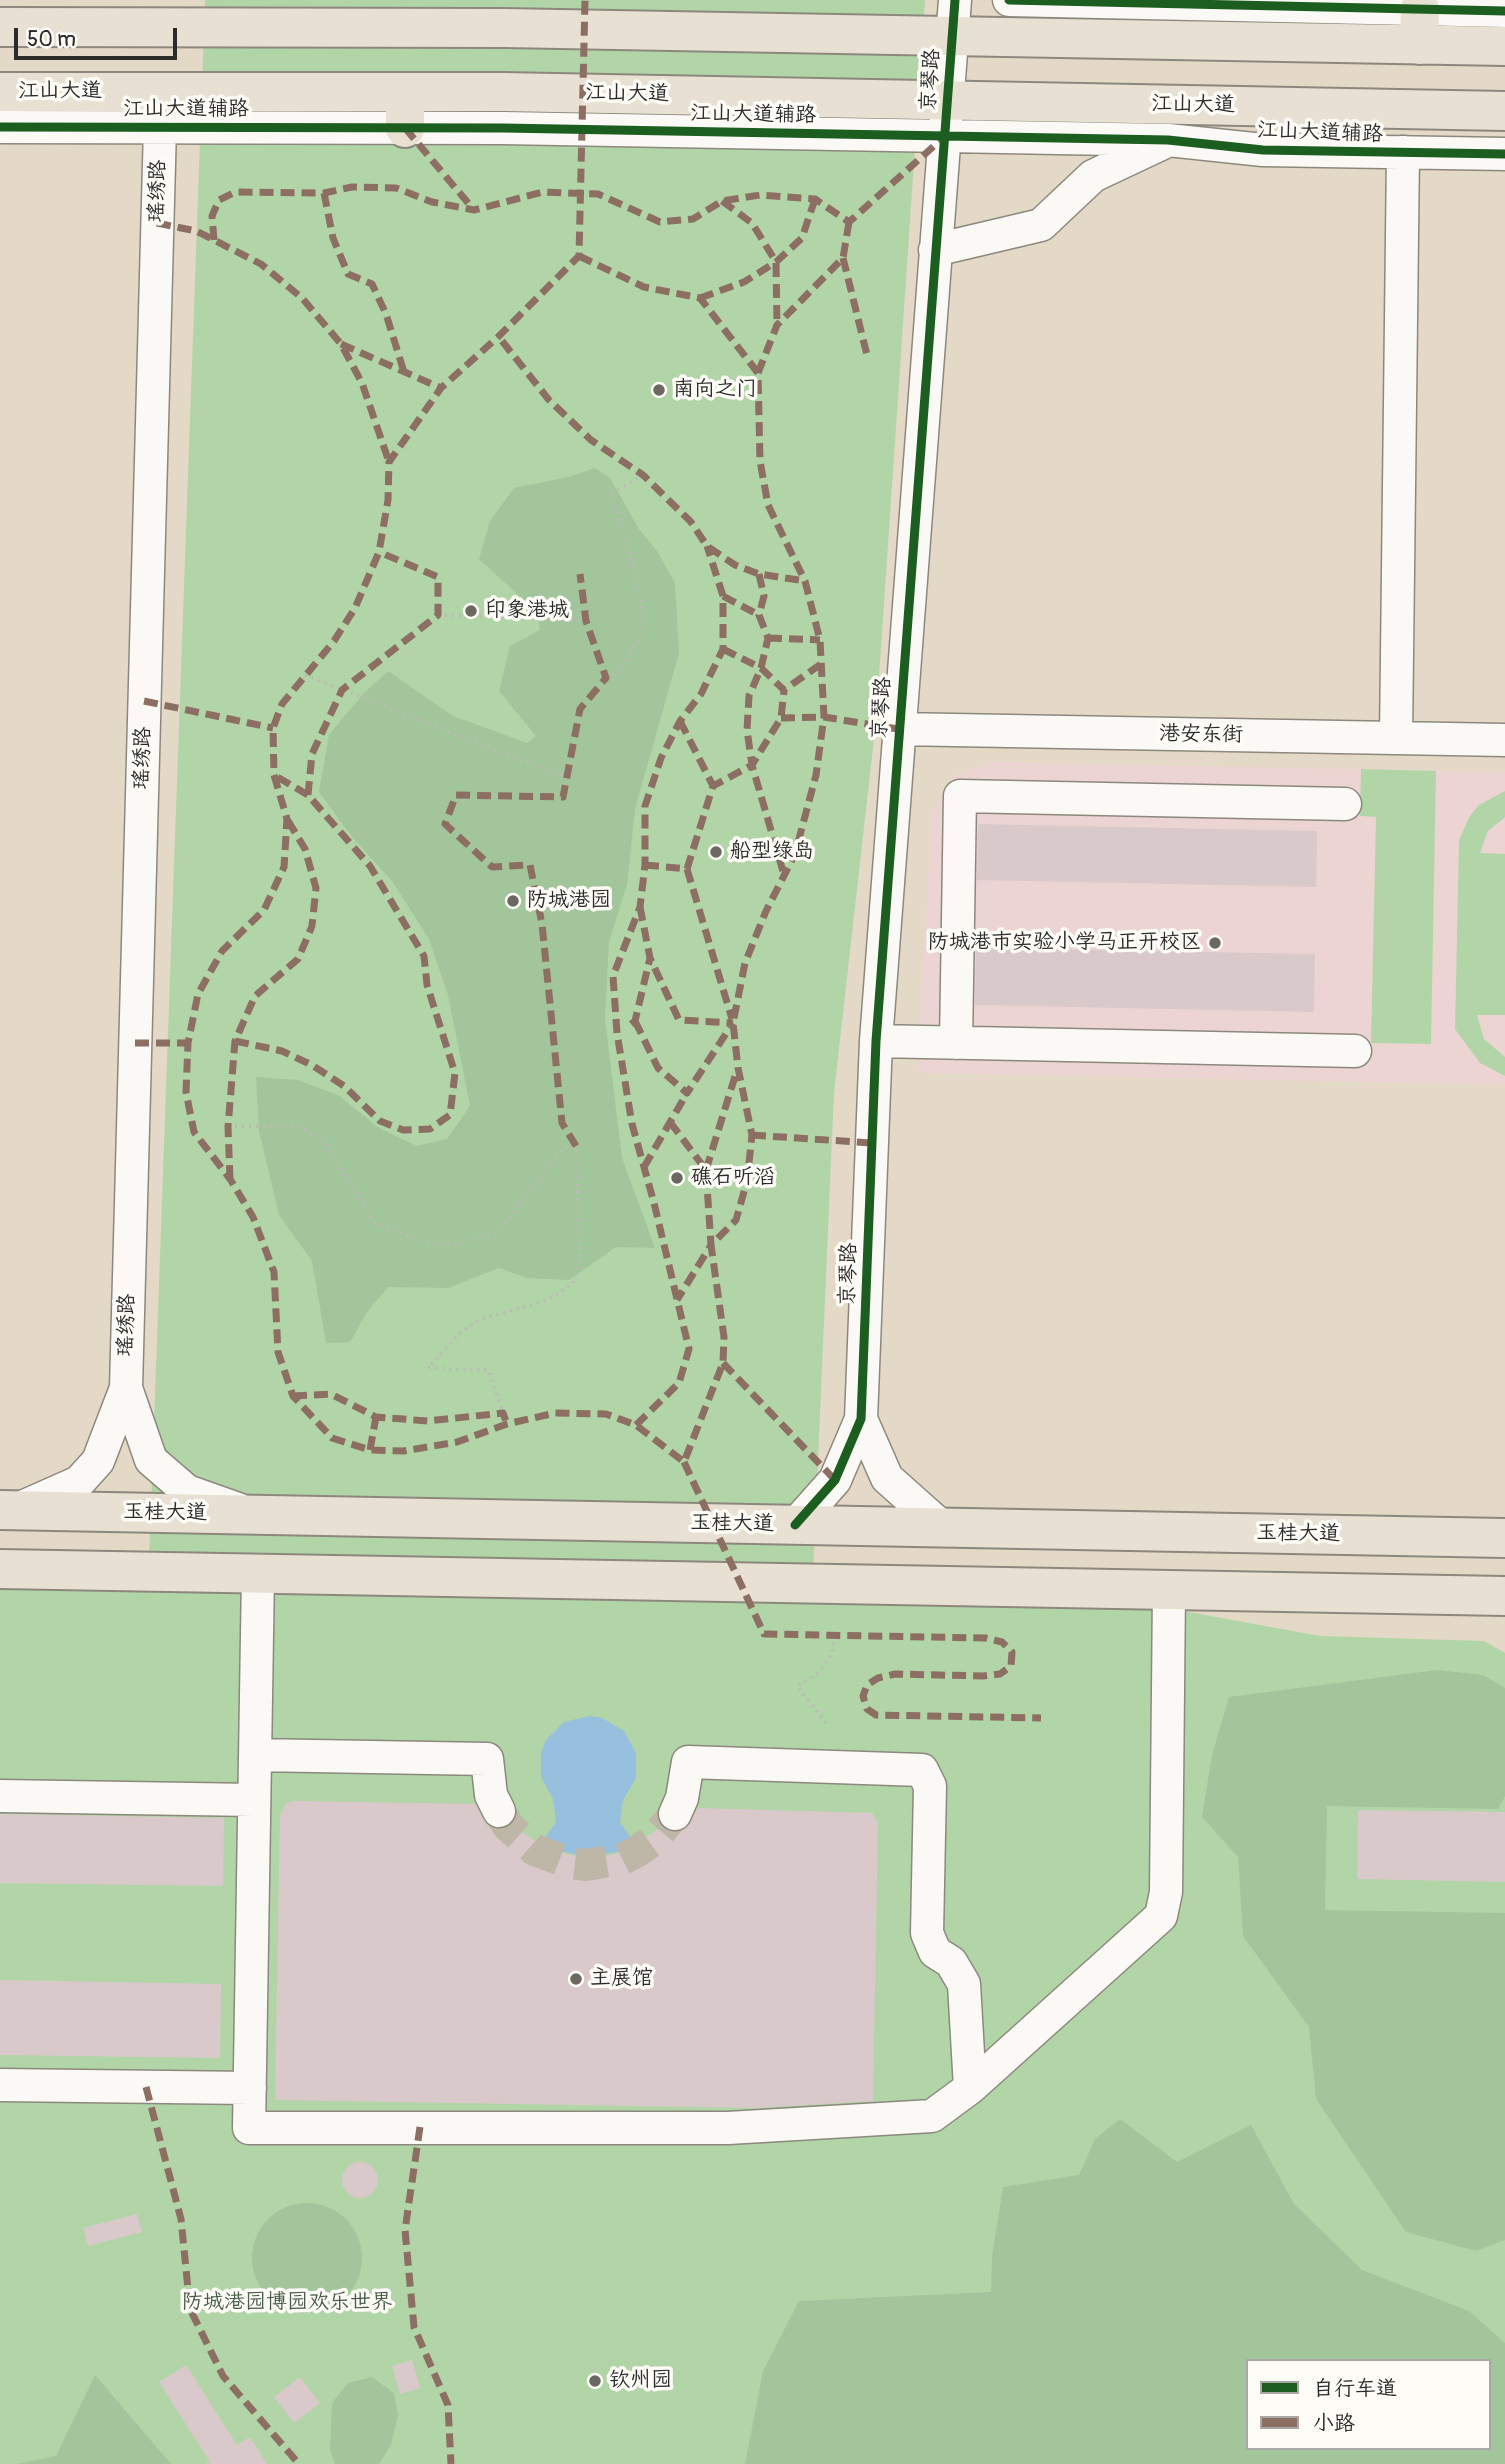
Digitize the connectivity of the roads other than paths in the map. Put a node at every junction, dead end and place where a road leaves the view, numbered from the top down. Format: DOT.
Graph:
graph roads {
  1 [pos="1009,0"];
  2 [pos="1505,11"];
  3 [pos="954,18"];
  4 [pos="0,27"];
  5 [pos="1419,27"];
  6 [pos="1505,46"];
  7 [pos="0,92"];
  8 [pos="1262,106"];
  9 [pos="405,110"];
  10 [pos="1505,111"];
  11 [pos="946,118"];
  12 [pos="0,127"];
  13 [pos="160,127"];
  14 [pos="1168,140"];
  15 [pos="1403,152"];
  16 [pos="1505,154"];
  17 [pos="936,250"];
  18 [pos="898,729"];
  19 [pos="1396,738"];
  20 [pos="1505,740"];
  21 [pos="1345,804"];
  22 [pos="876,1041"];
  23 [pos="956,1043"];
  24 [pos="1355,1051"];
  25 [pos="126,1388"];
  26 [pos="861,1419"];
  27 [pos="7,1511"];
  28 [pos="257,1515"];
  29 [pos="794,1525"];
  30 [pos="942,1527"];
  31 [pos="1170,1532"];
  32 [pos="1505,1538"];
  33 [pos="0,1569"];
  34 [pos="258,1573"];
  35 [pos="1169,1590"];
  36 [pos="1505,1596"];
  37 [pos="255,1755"];
  38 [pos="0,1796"];
  39 [pos="254,1800"];
  40 [pos="499,1811"];
  41 [pos="675,1814"];
  42 [pos="0,2085"];
  43 [pos="250,2088"];
  44 [pos="970,2088"];
  1 -- 5 [label="street"];
  2 -- 5 [label="street"];
  3 -- 4 [label="main road"];
  3 -- 5 [label="main road"];
  3 -- 11 [label="street, 京琴路"];
  5 -- 6 [label="main road"];
  7 -- 9 [label="main road, 江山大道"];
  8 -- 10 [label="main road, 江山大道"];
  8 -- 11 [label="main road, 江山大道"];
  8 -- 14 [label="street"];
  9 -- 11 [label="main road, 江山大道"];
  9 -- 13 [label="street, 江山大道辅路"];
  11 -- 14 [label="street, 江山大道辅路"];
  11 -- 17 [label="street, 京琴路"];
  12 -- 13 [label="street, 江山大道辅路"];
  13 -- 25 [label="street, 瑶绣路"];
  14 -- 15 [label="street, 江山大道辅路"];
  14 -- 17 [label="street"];
  15 -- 16 [label="street, 江山大道辅路"];
  15 -- 19 [label="street"];
  17 -- 18 [label="street, 京琴路"];
  18 -- 19 [label="street, 港安东街"];
  18 -- 22 [label="street, 京琴路"];
  19 -- 20 [label="street, 港安东街"];
  21 -- 23 [label="street"];
  22 -- 23 [label="street"];
  22 -- 26 [label="street, 京琴路"];
  23 -- 24 [label="street"];
  25 -- 27 [label="street"];
  25 -- 28 [label="street"];
  26 -- 29 [label="street"];
  26 -- 30 [label="street"];
  27 -- 28 [label="main road, 玉桂大道"];
  28 -- 29 [label="main road, 玉桂大道"];
  28 -- 34 [label="main road"];
  29 -- 30 [label="main road, 玉桂大道"];
  30 -- 31 [label="main road, 玉桂大道"];
  31 -- 32 [label="main road, 玉桂大道"];
  31 -- 35 [label="main road"];
  33 -- 34 [label="main road"];
  34 -- 35 [label="main road"];
  34 -- 37 [label="street"];
  35 -- 36 [label="main road"];
  35 -- 44 [label="street"];
  37 -- 39 [label="street"];
  37 -- 40 [label="street"];
  38 -- 39 [label="street"];
  39 -- 43 [label="street"];
  41 -- 44 [label="street"];
  42 -- 43 [label="street"];
  43 -- 44 [label="street"];
}
